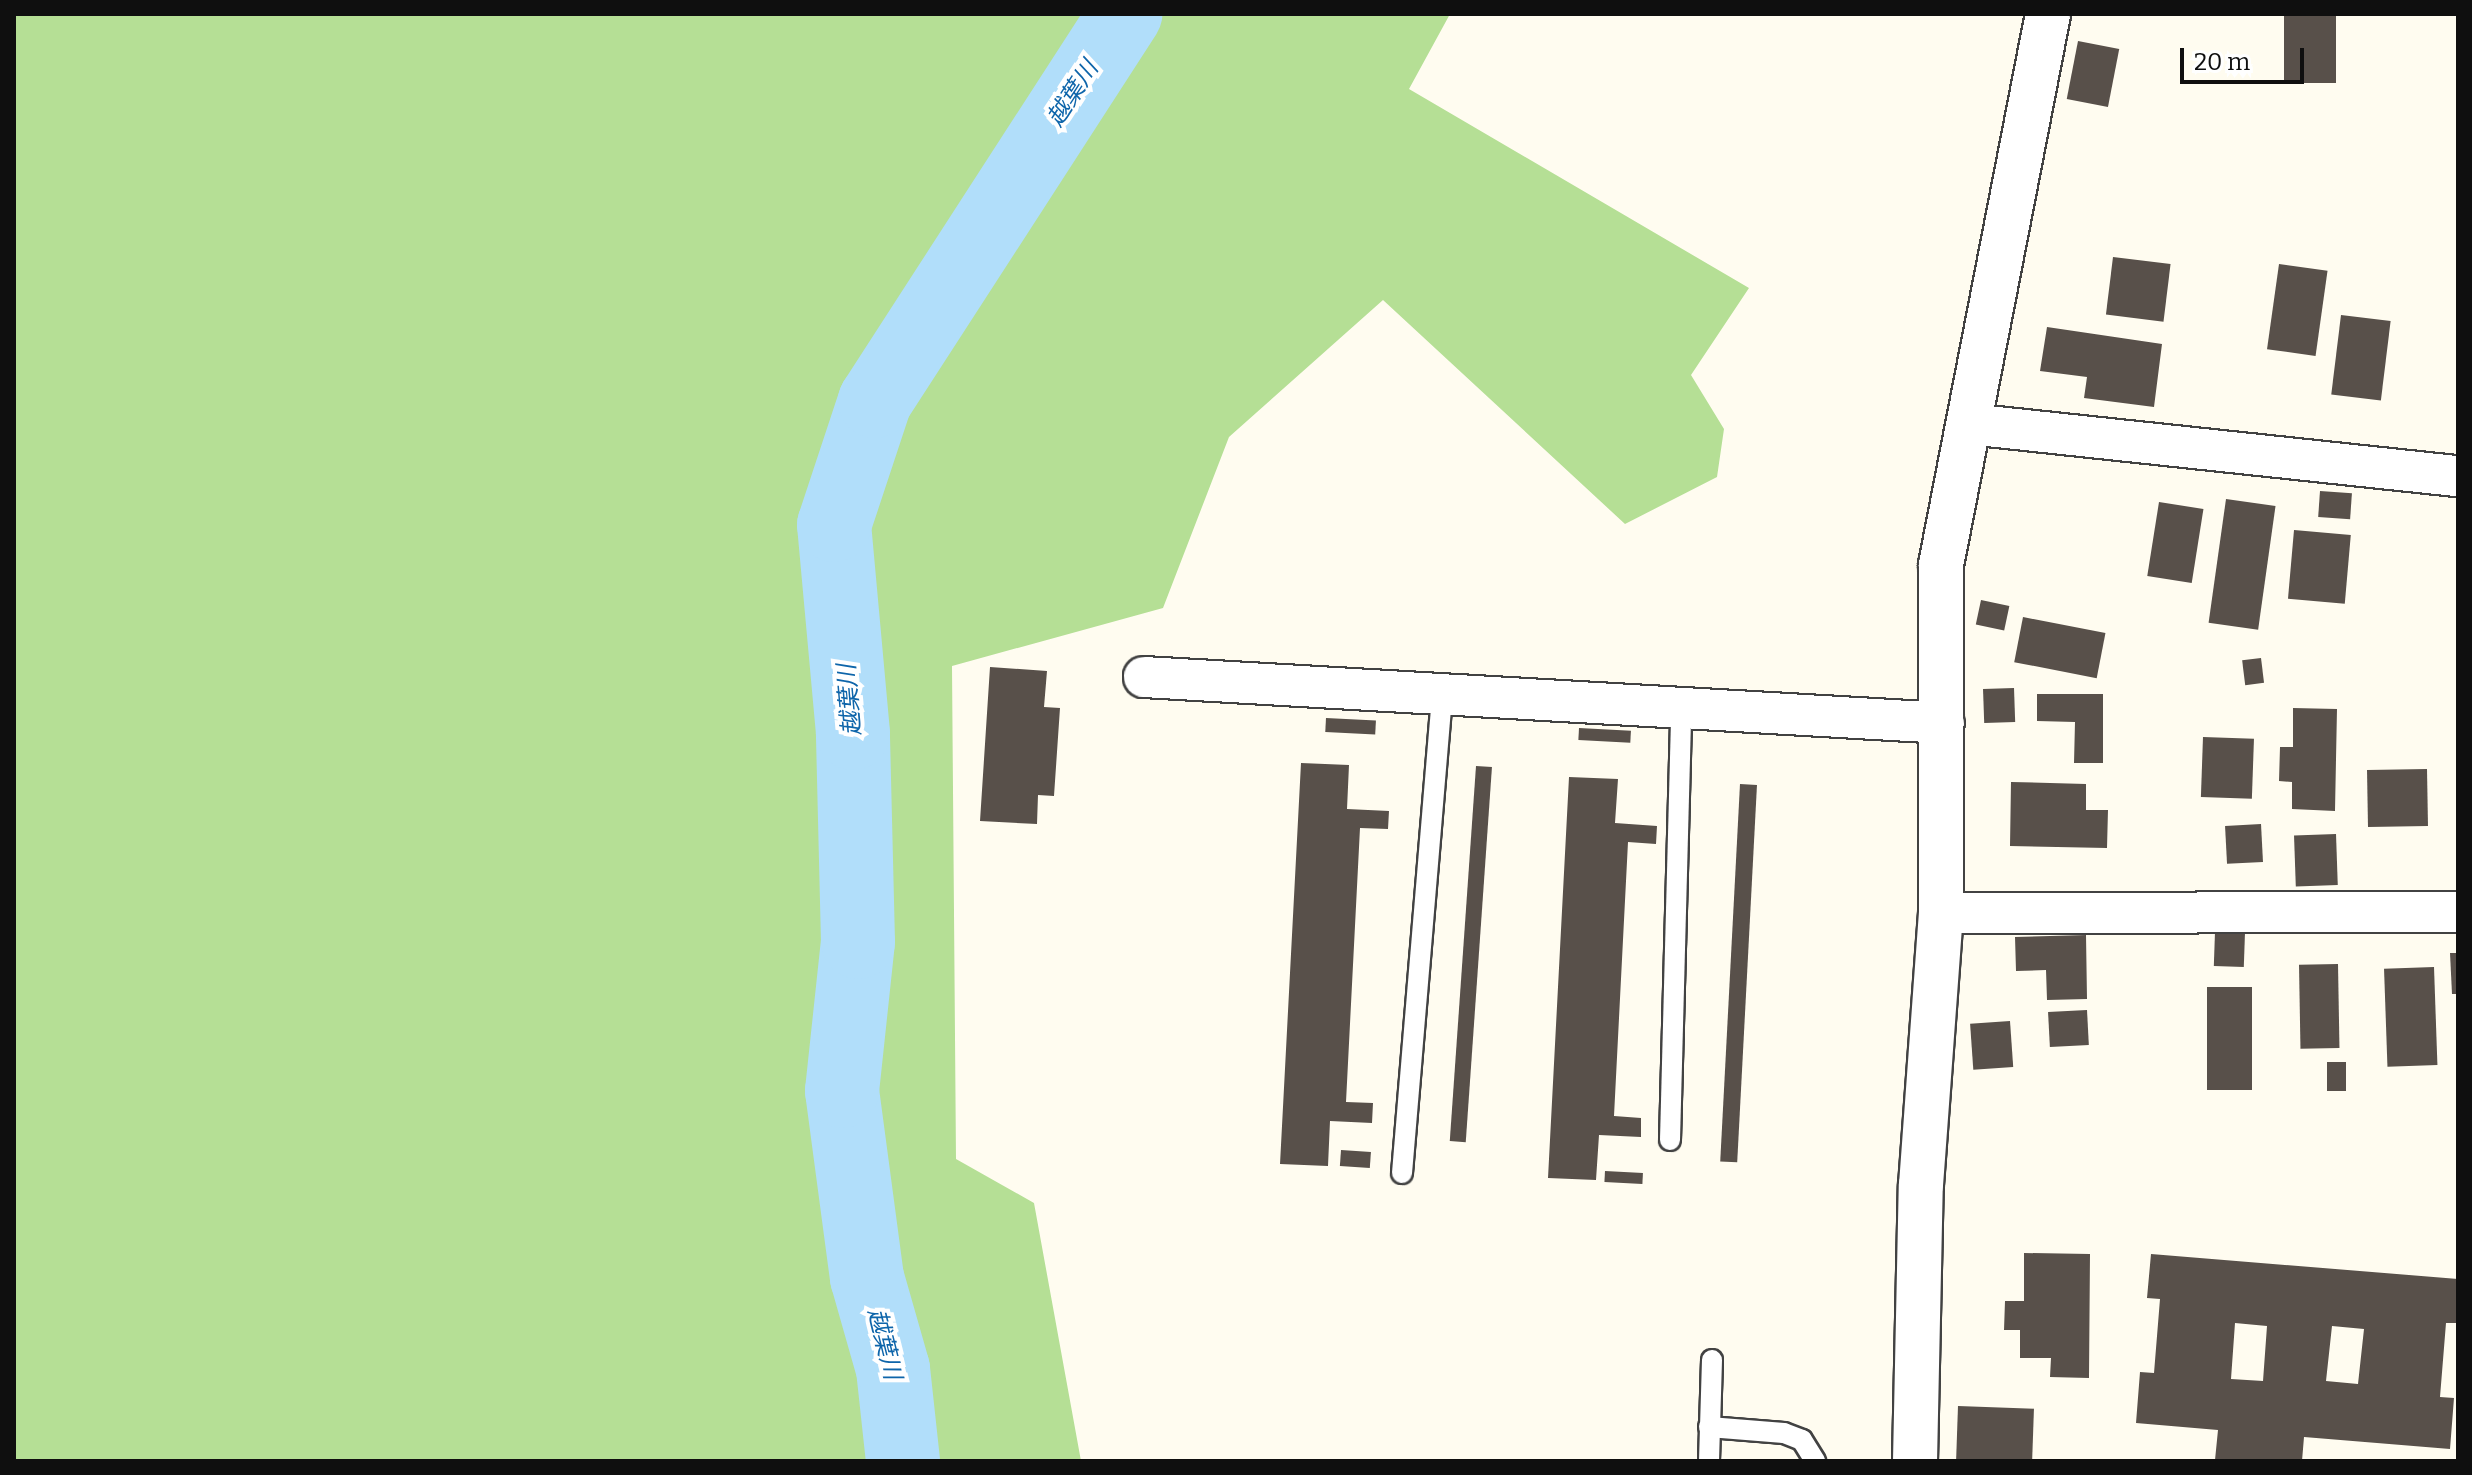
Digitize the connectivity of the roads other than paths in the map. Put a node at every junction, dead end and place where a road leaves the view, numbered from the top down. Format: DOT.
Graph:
graph roads {
  1 [pos="2048,14"];
  2 [pos="1969,424"];
  3 [pos="2458,476"];
  4 [pos="1144,677"];
  5 [pos="1442,694"];
  6 [pos="1681,708"];
  7 [pos="1944,723"];
  8 [pos="2458,912"];
  9 [pos="1941,913"];
  10 [pos="1670,1140"];
  11 [pos="1402,1173"];
  12 [pos="1712,1360"];
  13 [pos="1709,1427"];
  14 [pos="1709,1461"];
  15 [pos="1815,1461"];
  16 [pos="1915,1461"];
  1 -- 2 [label="street"];
  2 -- 3 [label="street"];
  2 -- 7 [label="street"];
  4 -- 5 [label="street"];
  5 -- 6 [label="street"];
  5 -- 11 [label="lane"];
  6 -- 7 [label="street"];
  6 -- 10 [label="lane"];
  7 -- 9 [label="street"];
  8 -- 9 [label="street"];
  9 -- 16 [label="street"];
  12 -- 13 [label="lane"];
  13 -- 14 [label="lane"];
  13 -- 15 [label="lane"];
}
